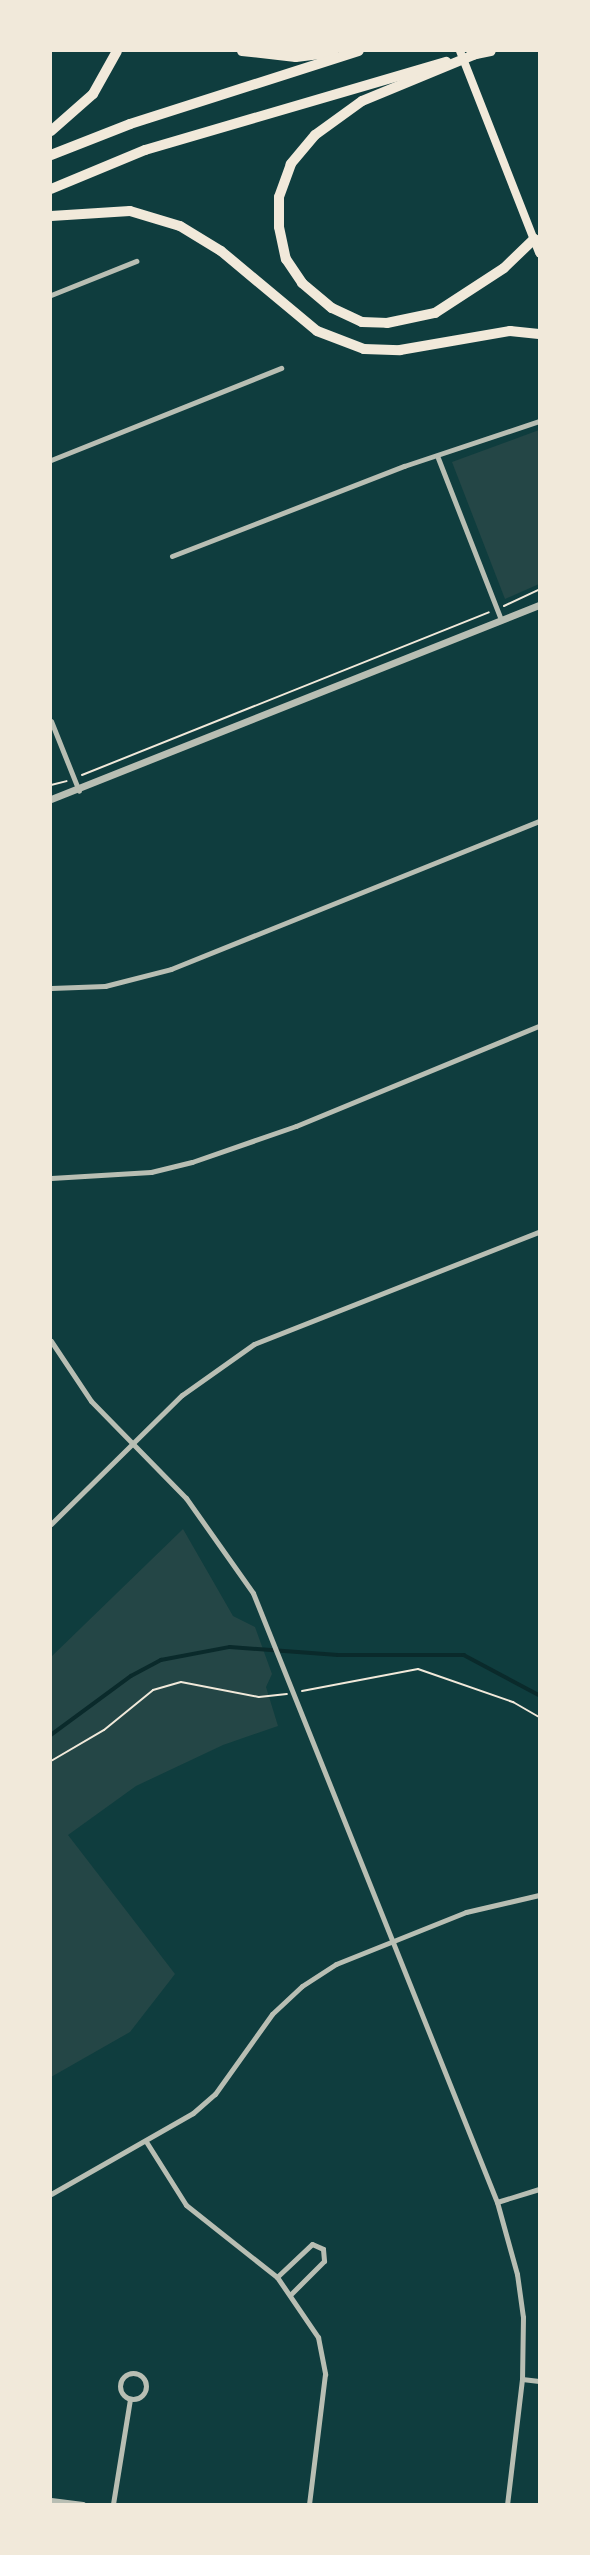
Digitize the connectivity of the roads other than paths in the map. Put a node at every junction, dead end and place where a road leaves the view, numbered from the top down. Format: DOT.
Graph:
graph roads {
  1 [pos="117,51"];
  2 [pos="242,51"];
  3 [pos="342,51"];
  4 [pos="359,51"];
  5 [pos="460,51"];
  6 [pos="491,51"];
  7 [pos="476,54"];
  8 [pos="51,131"];
  9 [pos="51,155"];
  10 [pos="51,189"];
  11 [pos="51,216"];
  12 [pos="537,242"];
  13 [pos="539,253"];
  14 [pos="136,261"];
  15 [pos="51,295"];
  16 [pos="539,334"];
  17 [pos="281,368"];
  18 [pos="539,421"];
  19 [pos="438,458"];
  20 [pos="51,460"];
  21 [pos="172,556"];
  22 [pos="539,605"];
  23 [pos="501,621"];
  24 [pos="51,720"];
  25 [pos="79,791"];
  26 [pos="51,799"];
  27 [pos="539,821"];
  28 [pos="51,988"];
  29 [pos="539,1026"];
  30 [pos="51,1178"];
  31 [pos="539,1231"];
  32 [pos="51,1341"];
  33 [pos="133,1443"];
  34 [pos="51,1524"];
  35 [pos="539,1895"];
  36 [pos="390,1941"];
  37 [pos="147,2143"];
  38 [pos="539,2189"];
  39 [pos="51,2194"];
  40 [pos="497,2202"];
  41 [pos="277,2277"];
  42 [pos="291,2294"];
  43 [pos="522,2379"];
  44 [pos="539,2381"];
  45 [pos="130,2399"];
  46 [pos="51,2500"];
  47 [pos="83,2504"];
  48 [pos="113,2504"];
  49 [pos="309,2504"];
  50 [pos="507,2504"];
  1 -- 8 [label="highway"];
  2 -- 3 [label="highway"];
  4 -- 9 [label="highway"];
  5 -- 12 [label="main road"];
  6 -- 7 [label="highway"];
  7 -- 10 [label="highway"];
  7 -- 12 [label="highway"];
  11 -- 16 [label="highway"];
  12 -- 13 [label="main road"];
  14 -- 15 [label="street"];
  17 -- 20 [label="street"];
  18 -- 19 [label="street"];
  19 -- 21 [label="street"];
  19 -- 23 [label="street"];
  22 -- 23 [label="street"];
  23 -- 25 [label="street"];
  24 -- 25 [label="street"];
  25 -- 26 [label="street"];
  27 -- 28 [label="street"];
  29 -- 30 [label="street"];
  31 -- 33 [label="street"];
  32 -- 33 [label="street"];
  33 -- 34 [label="street"];
  33 -- 36 [label="street"];
  35 -- 36 [label="street"];
  36 -- 37 [label="street"];
  36 -- 40 [label="street"];
  37 -- 39 [label="street"];
  37 -- 41 [label="street"];
  38 -- 40 [label="street"];
  40 -- 43 [label="street"];
  41 -- 42 [label="street"];
  41 -- 42 [label="street"];
  42 -- 49 [label="street"];
  43 -- 44 [label="street"];
  43 -- 50 [label="street"];
  45 -- 45 [label="street"];
  45 -- 48 [label="street"];
  46 -- 47 [label="street"];
}
